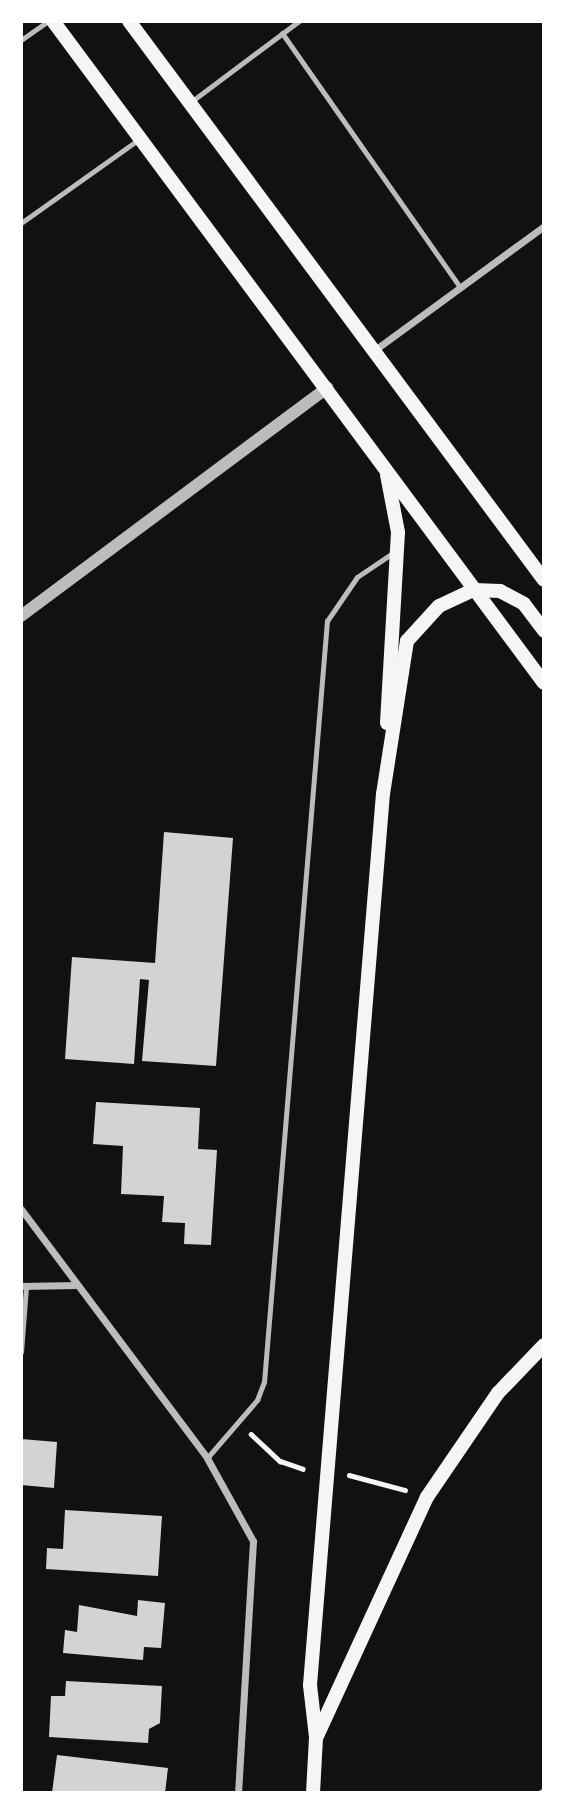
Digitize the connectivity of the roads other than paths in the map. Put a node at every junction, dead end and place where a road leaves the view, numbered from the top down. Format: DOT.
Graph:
graph roads {
  1 [pos="51,21"];
  2 [pos="129,21"];
  3 [pos="299,21"];
  4 [pos="282,33"];
  5 [pos="21,40"];
  6 [pos="188,104"];
  7 [pos="141,137"];
  8 [pos="21,223"];
  9 [pos="544,226"];
  10 [pos="460,287"];
  11 [pos="372,352"];
  12 [pos="327,388"];
  13 [pos="384,464"];
  14 [pos="397,551"];
  15 [pos="544,580"];
  16 [pos="474,590"];
  17 [pos="21,616"];
  18 [pos="544,631"];
  19 [pos="544,683"];
  20 [pos="383,794"];
  21 [pos="21,1209"];
  22 [pos="77,1285"];
  23 [pos="24,1287"];
  24 [pos="544,1345"];
  25 [pos="21,1352"];
  26 [pos="207,1458"];
  27 [pos="316,1737"];
  28 [pos="238,1793"];
  29 [pos="313,1793"];
  1 -- 5 [label="lane"];
  1 -- 7 [label="main road"];
  2 -- 6 [label="main road"];
  3 -- 4 [label="lane"];
  4 -- 6 [label="lane"];
  4 -- 10 [label="lane"];
  6 -- 11 [label="main road"];
  7 -- 8 [label="lane"];
  7 -- 12 [label="main road"];
  9 -- 10 [label="street"];
  10 -- 11 [label="street"];
  11 -- 15 [label="main road"];
  12 -- 13 [label="main road"];
  12 -- 17 [label="street"];
  13 -- 14 [label="main road"];
  13 -- 16 [label="main road"];
  14 -- 20 [label="main road"];
  14 -- 26 [label="lane"];
  16 -- 18 [label="main road"];
  16 -- 19 [label="main road"];
  16 -- 20 [label="main road"];
  20 -- 27 [label="main road"];
  21 -- 22 [label="street"];
  22 -- 23 [label="street"];
  22 -- 26 [label="street"];
  23 -- 25 [label="lane"];
  24 -- 27 [label="main road"];
  26 -- 28 [label="street"];
  27 -- 29 [label="main road"];
}
